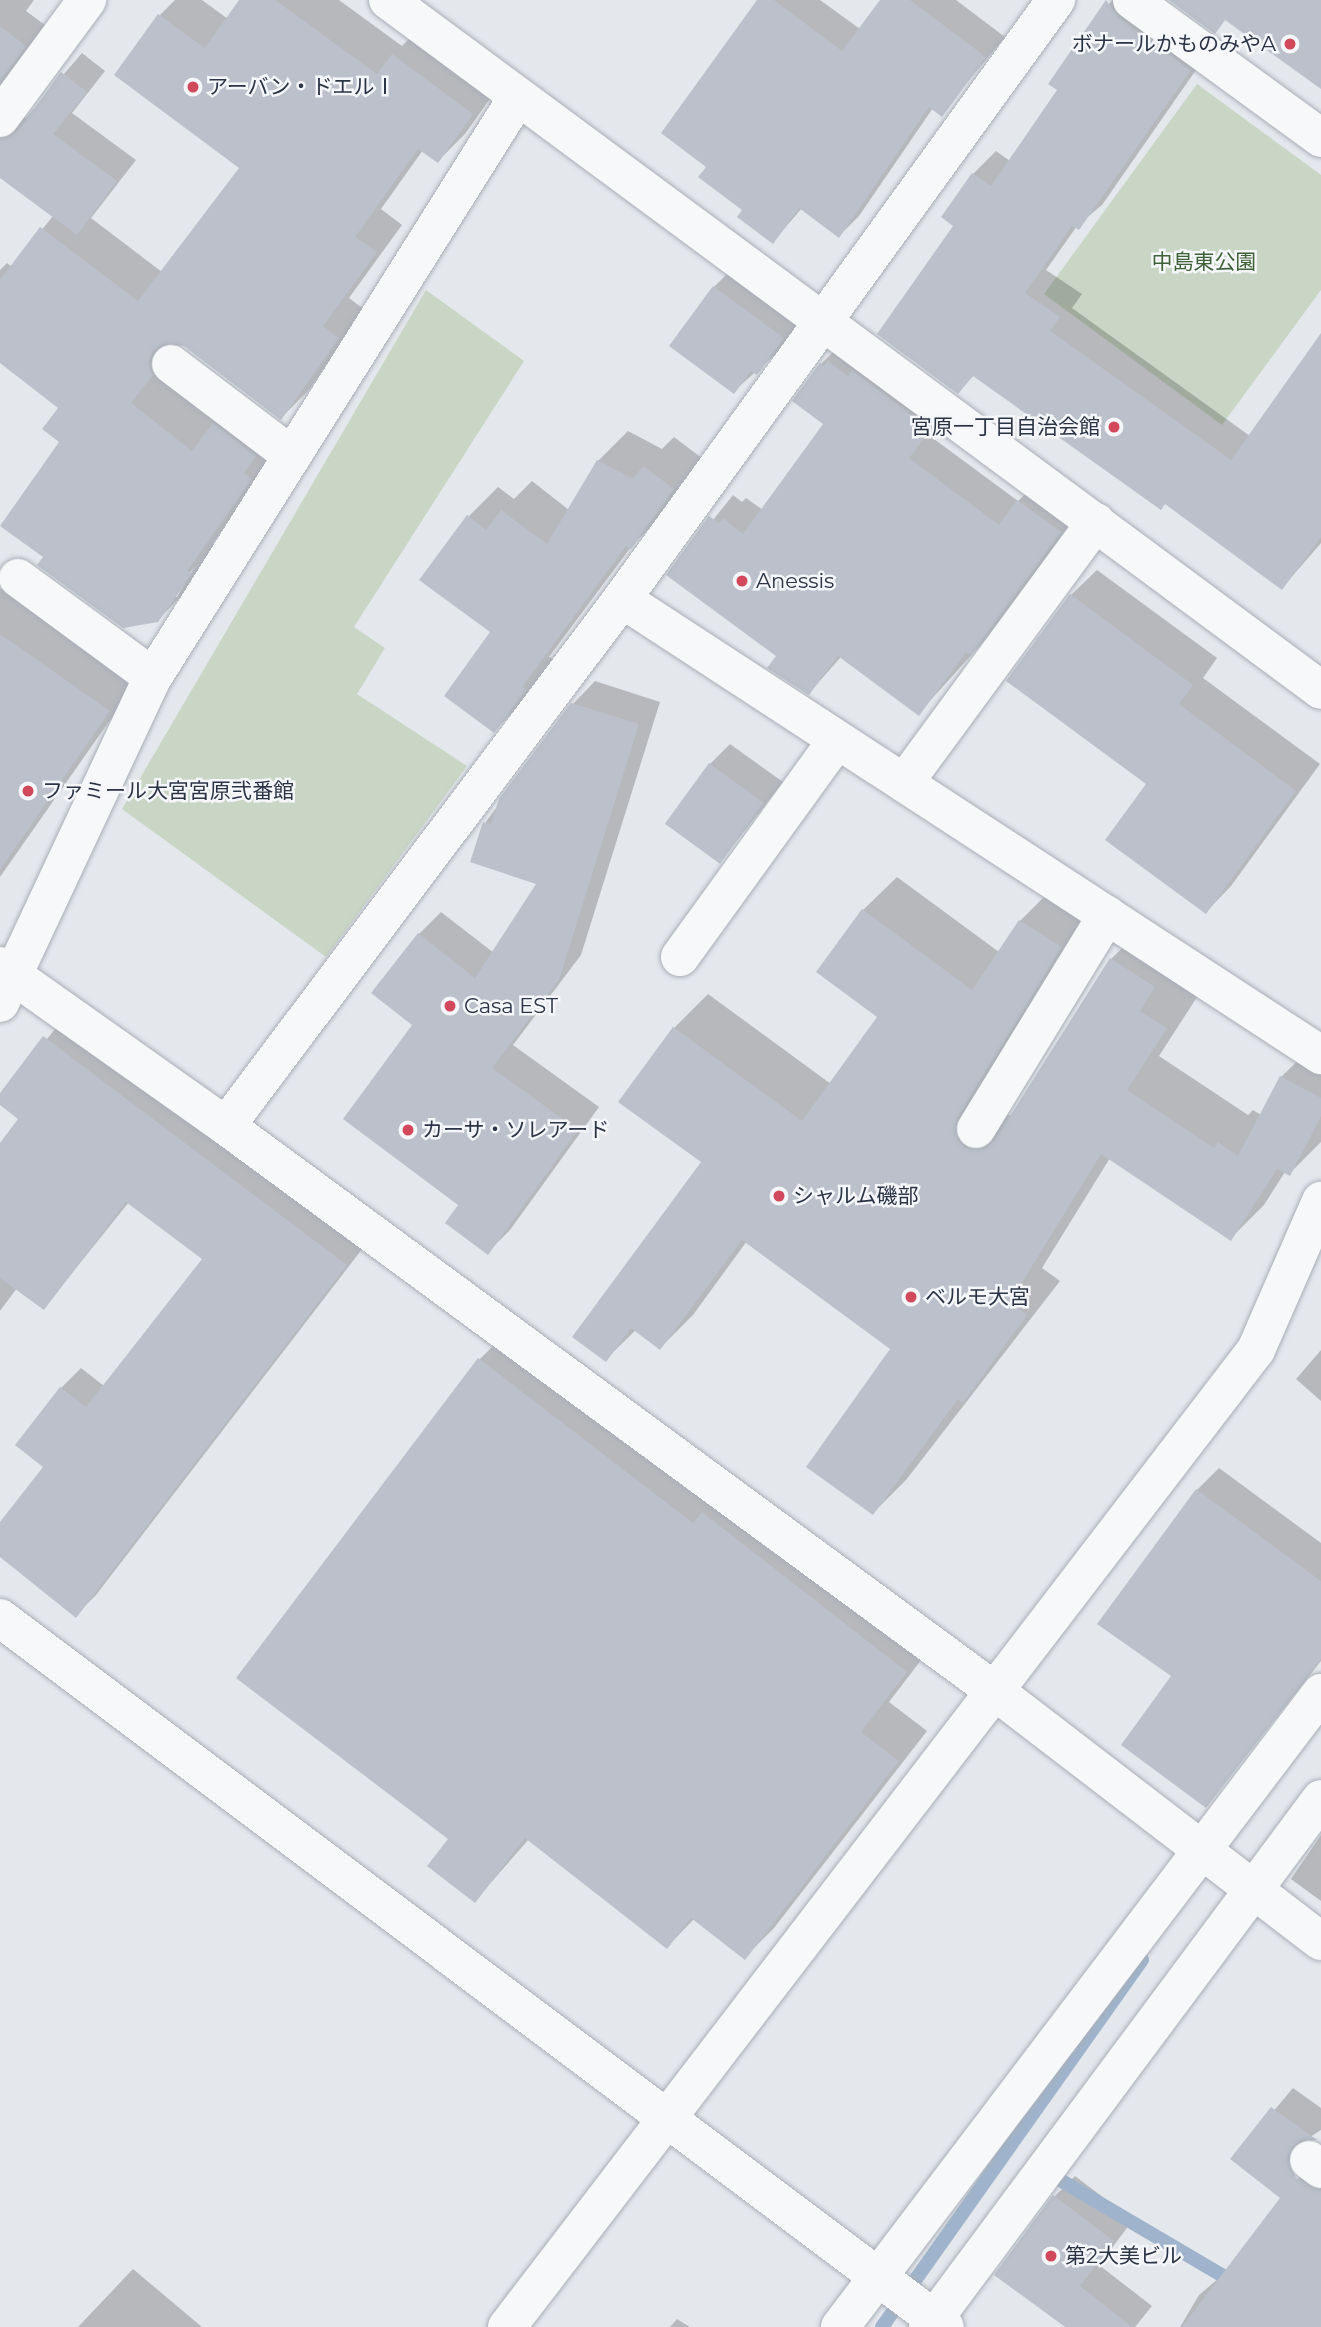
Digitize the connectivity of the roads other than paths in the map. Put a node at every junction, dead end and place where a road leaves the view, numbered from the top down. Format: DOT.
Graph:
graph roads {
  1 [pos="87,0"];
  2 [pos="388,0"];
  3 [pos="1056,0"];
  4 [pos="1132,0"];
  5 [pos="517,98"];
  6 [pos="0,118"];
  7 [pos="1321,138"];
  8 [pos="826,319"];
  9 [pos="171,364"];
  10 [pos="292,456"];
  11 [pos="1096,522"];
  12 [pos="18,578"];
  13 [pos="622,599"];
  14 [pos="153,677"];
  15 [pos="1321,690"];
  16 [pos="837,740"];
  17 [pos="904,783"];
  18 [pos="1107,915"];
  19 [pos="680,957"];
  20 [pos="4,982"];
  21 [pos="1321,1055"];
  22 [pos="226,1126"];
  23 [pos="976,1129"];
  24 [pos="1321,1201"];
  25 [pos="0,1618"];
  26 [pos="996,1692"];
  27 [pos="1321,1693"];
  28 [pos="1321,1799"];
  29 [pos="1204,1854"];
  30 [pos="1246,1885"];
  31 [pos="1321,1941"];
  32 [pos="671,2118"];
  33 [pos="877,2273"];
  34 [pos="931,2319"];
  35 [pos="507,2327"];
  36 [pos="840,2327"];
  1 -- 6 [label="street"];
  2 -- 5 [label="street"];
  3 -- 8 [label="street"];
  4 -- 7 [label="street"];
  5 -- 8 [label="street"];
  5 -- 10 [label="street"];
  8 -- 11 [label="street"];
  8 -- 13 [label="street"];
  9 -- 10 [label="street"];
  10 -- 14 [label="street"];
  11 -- 15 [label="street"];
  11 -- 17 [label="street"];
  12 -- 14 [label="street"];
  13 -- 16 [label="street"];
  13 -- 22 [label="street"];
  14 -- 20 [label="street"];
  16 -- 17 [label="street"];
  16 -- 19 [label="street"];
  17 -- 18 [label="street"];
  18 -- 21 [label="street"];
  18 -- 23 [label="street"];
  20 -- 22 [label="street"];
  22 -- 26 [label="street"];
  24 -- 26 [label="street"];
  25 -- 32 [label="street"];
  26 -- 29 [label="street"];
  26 -- 32 [label="street"];
  27 -- 29 [label="street"];
  28 -- 30 [label="street"];
  29 -- 30 [label="street"];
  29 -- 33 [label="street"];
  30 -- 31 [label="street"];
  30 -- 34 [label="street"];
  32 -- 33 [label="street"];
  32 -- 35 [label="street"];
  33 -- 34 [label="street"];
  33 -- 36 [label="street"];
}
